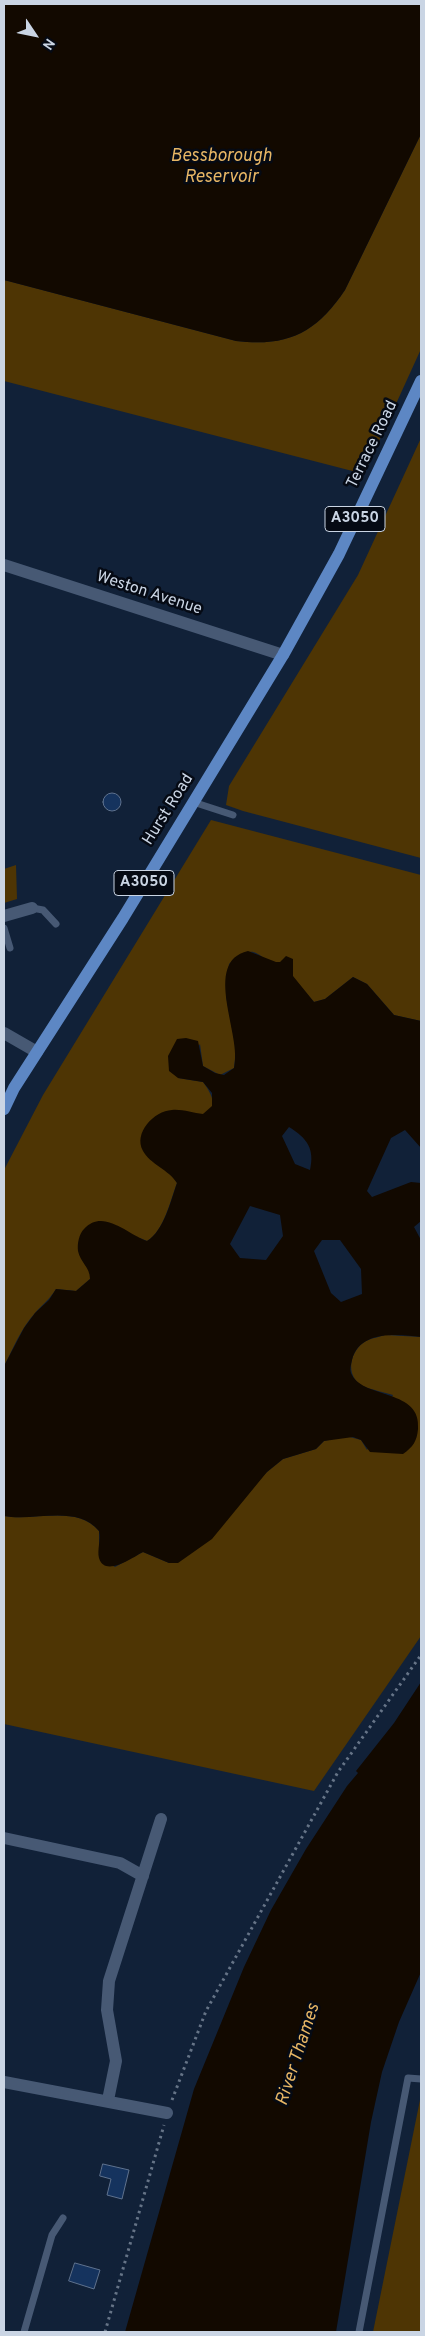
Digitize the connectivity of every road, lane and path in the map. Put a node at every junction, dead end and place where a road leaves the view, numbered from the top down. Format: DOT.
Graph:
graph roads {
  1 [pos="421,381"];
  2 [pos="4,565"];
  3 [pos="283,655"];
  4 [pos="193,802"];
  5 [pos="233,815"];
  6 [pos="32,908"];
  7 [pos="4,916"];
  8 [pos="56,924"];
  9 [pos="4,928"];
  10 [pos="10,948"];
  11 [pos="4,1033"];
  12 [pos="37,1052"];
  13 [pos="4,1109"];
  14 [pos="421,1655"];
  15 [pos="161,1819"];
  16 [pos="4,1838"];
  17 [pos="143,1876"];
  18 [pos="421,2079"];
  19 [pos="4,2082"];
  20 [pos="108,2100"];
  21 [pos="168,2112"];
  22 [pos="63,2218"];
  23 [pos="24,2332"];
  24 [pos="105,2332"];
  25 [pos="359,2332"];
  1 -- 3 [label="main road, Terrace Road / A3050"];
  2 -- 3 [label="street, Weston Avenue"];
  3 -- 4 [label="main road, Hurst Road / A3050"];
  4 -- 5 [label="lane"];
  4 -- 12 [label="main road, Hurst Road / A3050"];
  6 -- 7 [label="street"];
  6 -- 8 [label="lane"];
  9 -- 10 [label="lane"];
  11 -- 12 [label="street"];
  12 -- 13 [label="main road, Hurst Road / A3050"];
  14 -- 21 [label="path"];
  15 -- 17 [label="street"];
  16 -- 17 [label="street"];
  17 -- 20 [label="street"];
  18 -- 25 [label="lane"];
  19 -- 20 [label="street"];
  20 -- 21 [label="street"];
  21 -- 24 [label="path"];
  22 -- 23 [label="lane"];
}
